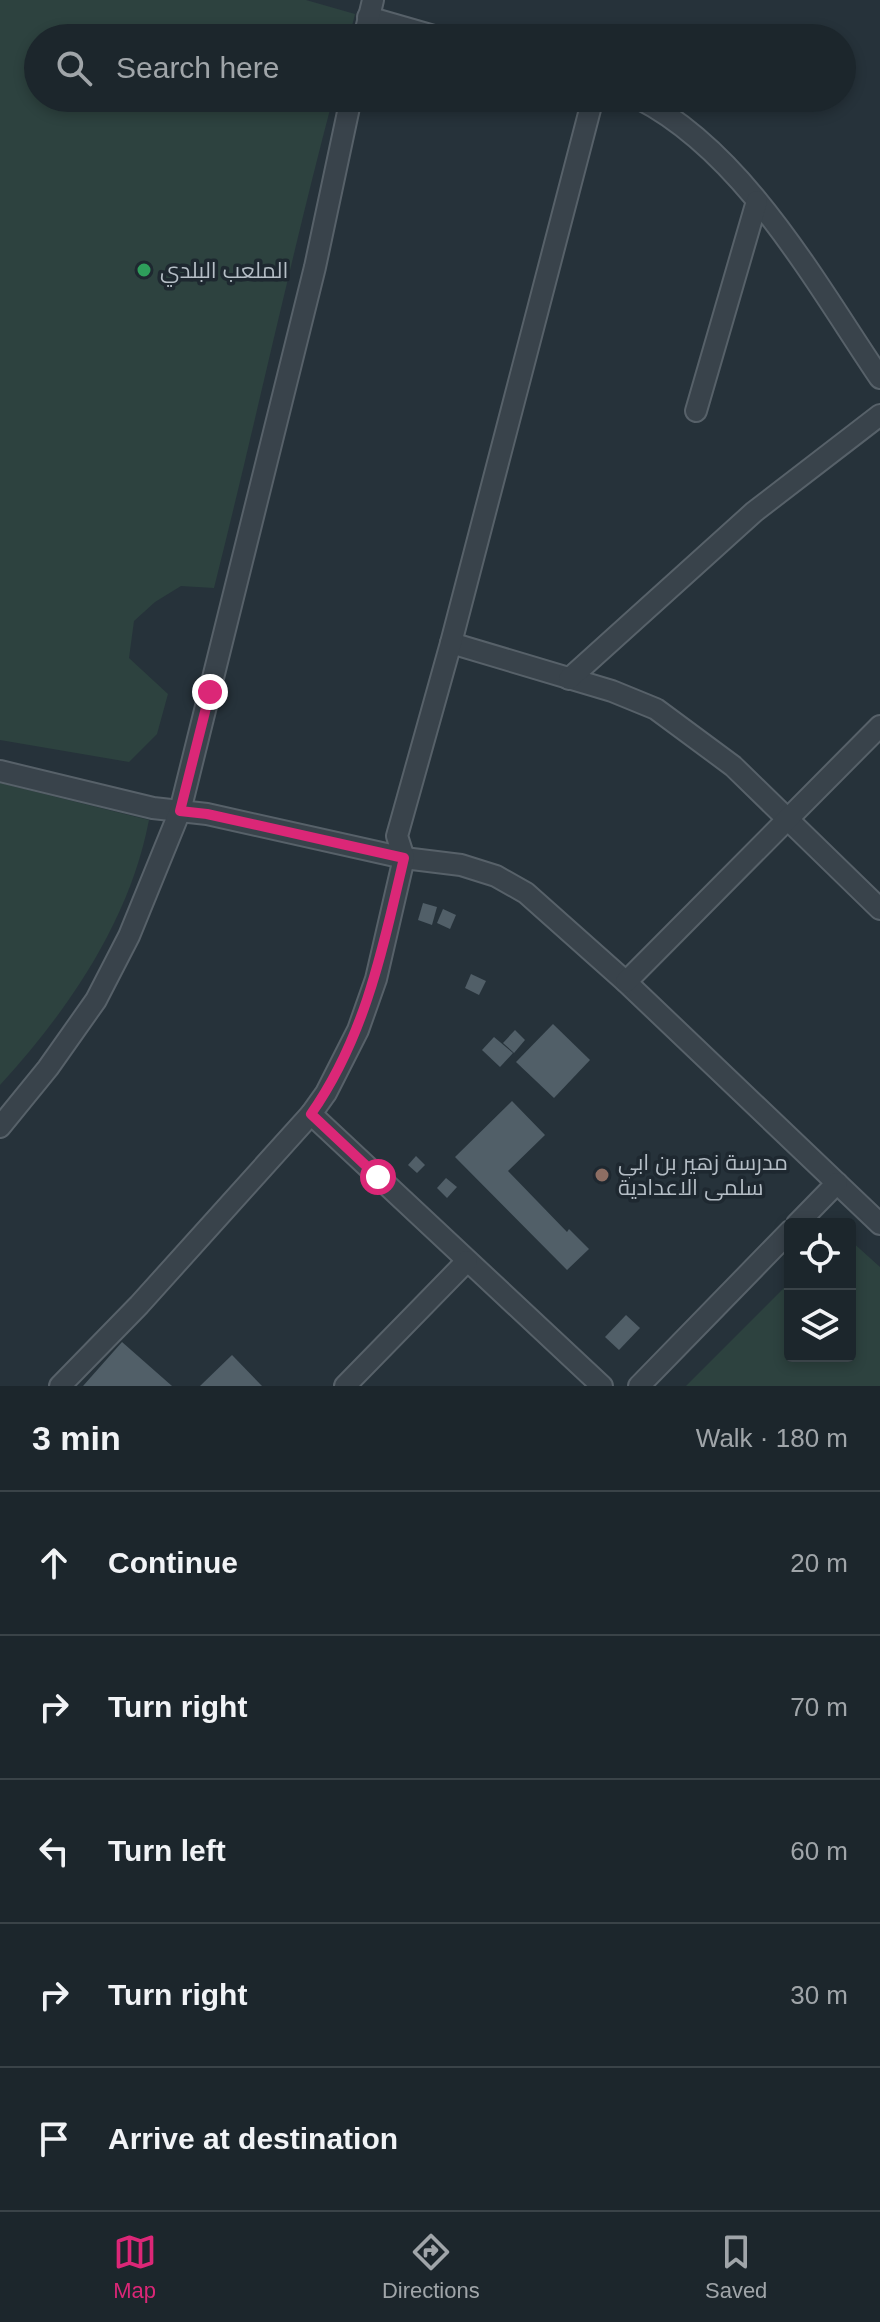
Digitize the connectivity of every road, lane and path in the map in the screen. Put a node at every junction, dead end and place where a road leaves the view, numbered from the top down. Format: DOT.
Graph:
graph roads {
  1 [pos="371,8"];
  2 [pos="408,24"];
  3 [pos="348,112"];
  4 [pos="589,112"];
  5 [pos="660,112"];
  6 [pos="757,201"];
  7 [pos="880,378"];
  8 [pos="696,411"];
  9 [pos="880,415"];
  10 [pos="451,643"];
  11 [pos="569,679"];
  12 [pos="880,726"];
  13 [pos="0,771"];
  14 [pos="180,811"];
  15 [pos="787,818"];
  16 [pos="404,858"];
  17 [pos="880,909"];
  18 [pos="626,982"];
  19 [pos="311,1114"];
  20 [pos="0,1127"];
  21 [pos="837,1183"];
  22 [pos="803,1218"];
  23 [pos="880,1224"];
  24 [pos="784,1237"];
  25 [pos="467,1261"];
  26 [pos="60,1386"];
  27 [pos="345,1386"];
  28 [pos="602,1386"];
  29 [pos="639,1386"];
  1 -- 2 [label="street"];
  3 -- 14 [label="street"];
  4 -- 10 [label="street"];
  5 -- 6 [label="street"];
  6 -- 7 [label="street"];
  6 -- 8 [label="street"];
  9 -- 11 [label="street"];
  10 -- 11 [label="street"];
  10 -- 16 [label="street"];
  11 -- 15 [label="street"];
  12 -- 15 [label="street"];
  13 -- 14 [label="street"];
  14 -- 16 [label="street"];
  14 -- 20 [label="street"];
  15 -- 17 [label="street"];
  15 -- 18 [label="street"];
  16 -- 18 [label="street"];
  16 -- 19 [label="street"];
  18 -- 21 [label="street"];
  19 -- 25 [label="street"];
  19 -- 26 [label="street"];
  21 -- 22 [label="street"];
  21 -- 23 [label="street"];
  24 -- 29 [label="street"];
  25 -- 27 [label="street"];
  25 -- 28 [label="street"];
}
